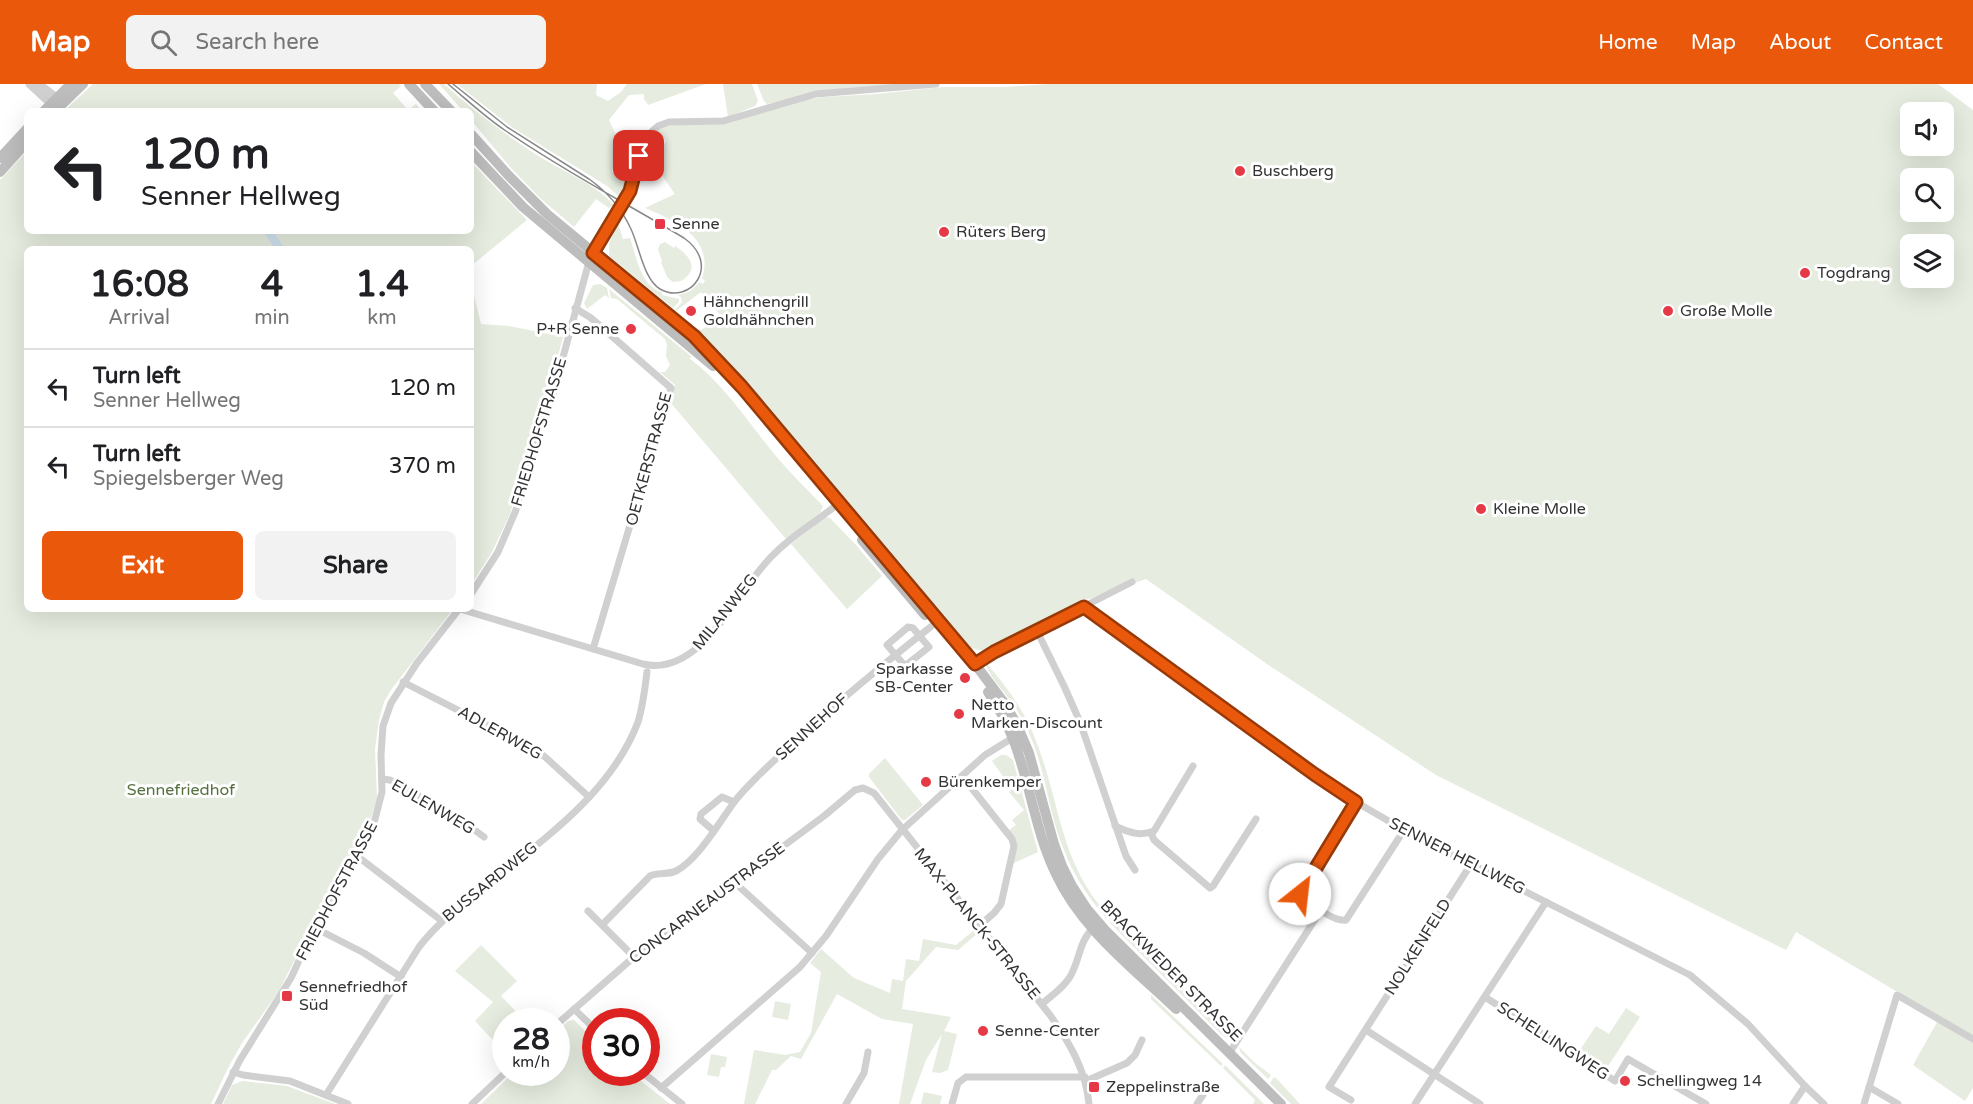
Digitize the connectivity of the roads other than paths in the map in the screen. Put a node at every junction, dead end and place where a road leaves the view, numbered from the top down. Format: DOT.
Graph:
graph roads {
  1 [pos="30,84"];
  2 [pos="38,84"];
  3 [pos="70,84"];
  4 [pos="83,84"];
  5 [pos="409,84"];
  6 [pos="425,84"];
  7 [pos="936,84"];
  8 [pos="54,106"];
  9 [pos="431,108"];
  10 [pos="447,108"];
  11 [pos="24,132"];
  12 [pos="474,137"];
  13 [pos="24,145"];
  14 [pos="474,155"];
  15 [pos="0,158"];
  16 [pos="0,172"];
  17 [pos="591,258"];
  18 [pos="575,308"];
  19 [pos="834,507"];
  20 [pos="1132,582"];
  21 [pos="474,590"];
  22 [pos="1084,607"];
  23 [pos="457,612"];
  24 [pos="469,612"];
  25 [pos="933,625"];
  26 [pos="1037,631"];
  27 [pos="920,635"];
  28 [pos="593,649"];
  29 [pos="895,656"];
  30 [pos="975,664"];
  31 [pos="647,672"];
  32 [pos="403,682"];
  33 [pos="1017,736"];
  34 [pos="1193,766"];
  35 [pos="962,776"];
  36 [pos="382,779"];
  37 [pos="863,788"];
  38 [pos="589,797"];
  39 [pos="734,802"];
  40 [pos="1356,802"];
  41 [pos="1256,819"];
  42 [pos="1115,826"];
  43 [pos="902,830"];
  44 [pos="1404,830"];
  45 [pos="714,831"];
  46 [pos="1150,833"];
  47 [pos="484,837"];
  48 [pos="357,856"];
  49 [pos="1471,864"];
  50 [pos="1135,870"];
  51 [pos="734,882"];
  52 [pos="1546,902"];
  53 [pos="1320,910"];
  54 [pos="588,911"];
  55 [pos="442,921"];
  56 [pos="603,924"];
  57 [pos="1096,925"];
  58 [pos="979,926"];
  59 [pos="316,929"];
  60 [pos="812,953"];
  61 [pos="634,957"];
  62 [pos="400,977"];
  63 [pos="1485,997"];
  64 [pos="1042,1004"];
  65 [pos="574,1009"];
  66 [pos="570,1013"];
  67 [pos="582,1017"];
  68 [pos="1366,1030"];
  69 [pos="1973,1039"];
  70 [pos="1142,1040"];
  71 [pos="868,1052"];
  72 [pos="1230,1052"];
  73 [pos="233,1072"];
  74 [pos="1434,1074"];
  75 [pos="1085,1079"];
  76 [pos="492,1085"];
  77 [pos="659,1086"];
  78 [pos="1805,1086"];
  79 [pos="661,1088"];
  80 [pos="1208,1088"];
  81 [pos="1869,1088"];
  82 [pos="326,1095"];
  83 [pos="1350,1100"];
  84 [pos="219,1104"];
  85 [pos="348,1104"];
  86 [pos="472,1104"];
  87 [pos="682,1104"];
  88 [pos="846,1104"];
  89 [pos="952,1104"];
  90 [pos="1089,1104"];
  91 [pos="1197,1104"];
  92 [pos="1273,1104"];
  93 [pos="1281,1104"];
  94 [pos="1415,1104"];
  95 [pos="1480,1104"];
  96 [pos="1706,1104"];
  97 [pos="1793,1104"];
  98 [pos="1824,1104"];
  99 [pos="1864,1104"];
  100 [pos="1898,1104"];
  1 -- 8 [label="street"];
  2 -- 8 [label="street"];
  3 -- 8 [label="main road"];
  4 -- 8 [label="main road"];
  5 -- 9 [label="main road"];
  6 -- 10 [label="main road"];
  7 -- 17 [label="street, FRIEDHOFSTRASSE"];
  11 -- 15 [label="main road"];
  12 -- 17 [label="main road, BRACKWEDER STRASSE"];
  13 -- 16 [label="main road"];
  14 -- 17 [label="main road, BRACKWEDER STRASSE"];
  17 -- 18 [label="street, FRIEDHOFSTRASSE"];
  17 -- 19 [label="main road, BRACKWEDER STRASSE"];
  17 -- 30 [label="main road, BRACKWEDER STRASSE"];
  18 -- 21 [label="street, FRIEDHOFSTRASSE"];
  18 -- 28 [label="street, OETKERSTRASSE"];
  19 -- 25 [label="main road, BRACKWEDER STRASSE"];
  19 -- 28 [label="street, MILANWEG"];
  20 -- 22 [label="street"];
  22 -- 26 [label="street"];
  22 -- 40 [label="street, SENNER HELLWEG"];
  23 -- 32 [label="street, FRIEDHOFSTRASSE"];
  24 -- 28 [label="street, MILANWEG"];
  25 -- 27 [label="street, SENNEHOF"];
  25 -- 33 [label="main road, BRACKWEDER STRASSE"];
  26 -- 30 [label="street"];
  26 -- 42 [label="street"];
  27 -- 29 [label="street, SENNEHOF"];
  27 -- 29 [label="street"];
  27 -- 29 [label="street"];
  29 -- 39 [label="street, SENNEHOF"];
  30 -- 33 [label="main road, BRACKWEDER STRASSE"];
  31 -- 38 [label="street, BUSSARDWEG"];
  32 -- 36 [label="street, FRIEDHOFSTRASSE"];
  32 -- 38 [label="street, ADLERWEG"];
  33 -- 35 [label="street"];
  33 -- 57 [label="main road, BRACKWEDER STRASSE"];
  34 -- 46 [label="street"];
  35 -- 43 [label="street"];
  35 -- 58 [label="street"];
  36 -- 47 [label="street, EULENWEG"];
  36 -- 48 [label="street, FRIEDHOFSTRASSE"];
  37 -- 43 [label="street, MAX-PLANCK-STRASSE"];
  37 -- 51 [label="street, CONCARNEAUSTRASSE"];
  38 -- 55 [label="street, BUSSARDWEG"];
  39 -- 45 [label="street, SENNEHOF"];
  39 -- 45 [label="street"];
  40 -- 44 [label="street, SENNER HELLWEG"];
  40 -- 53 [label="street"];
  41 -- 46 [label="street"];
  42 -- 46 [label="street"];
  42 -- 50 [label="street"];
  43 -- 58 [label="street, MAX-PLANCK-STRASSE"];
  43 -- 60 [label="street"];
  44 -- 49 [label="street, SENNER HELLWEG"];
  44 -- 53 [label="street"];
  45 -- 56 [label="street, SENNEHOF"];
  48 -- 55 [label="street"];
  48 -- 59 [label="street, FRIEDHOFSTRASSE"];
  49 -- 52 [label="street, SENNER HELLWEG"];
  49 -- 68 [label="street, NOLKENFELD"];
  51 -- 60 [label="street"];
  51 -- 61 [label="street, CONCARNEAUSTRASSE"];
  52 -- 63 [label="street"];
  52 -- 78 [label="street, SENNER HELLWEG"];
  53 -- 72 [label="street"];
  54 -- 56 [label="street"];
  55 -- 62 [label="street, BUSSARDWEG"];
  56 -- 61 [label="street"];
  57 -- 64 [label="street"];
  57 -- 72 [label="main road, BRACKWEDER STRASSE"];
  57 -- 92 [label="main road, BRACKWEDER STRASSE"];
  58 -- 64 [label="street, MAX-PLANCK-STRASSE"];
  59 -- 62 [label="street"];
  59 -- 73 [label="street, FRIEDHOFSTRASSE"];
  60 -- 79 [label="street"];
  61 -- 65 [label="street, CONCARNEAUSTRASSE"];
  62 -- 82 [label="street, BUSSARDWEG"];
  63 -- 74 [label="street"];
  63 -- 96 [label="street, SCHELLINGWEG"];
  64 -- 75 [label="street, MAX-PLANCK-STRASSE"];
  65 -- 66 [label="street, CONCARNEAUSTRASSE"];
  65 -- 67 [label="street"];
  68 -- 74 [label="street"];
  68 -- 83 [label="street, NOLKENFELD"];
  69 -- 81 [label="street"];
  70 -- 75 [label="street"];
  71 -- 88 [label="street"];
  72 -- 93 [label="main road, BRACKWEDER STRASSE"];
  73 -- 82 [label="street"];
  73 -- 84 [label="street, FRIEDHOFSTRASSE"];
  74 -- 94 [label="street"];
  74 -- 95 [label="street"];
  75 -- 89 [label="street"];
  75 -- 90 [label="street, MAX-PLANCK-STRASSE"];
  76 -- 86 [label="street"];
  77 -- 79 [label="street"];
  78 -- 97 [label="street"];
  78 -- 98 [label="street, SENNER HELLWEG"];
  79 -- 87 [label="street"];
  80 -- 91 [label="street"];
  81 -- 99 [label="street"];
  81 -- 100 [label="street"];
  82 -- 85 [label="street"];
}
